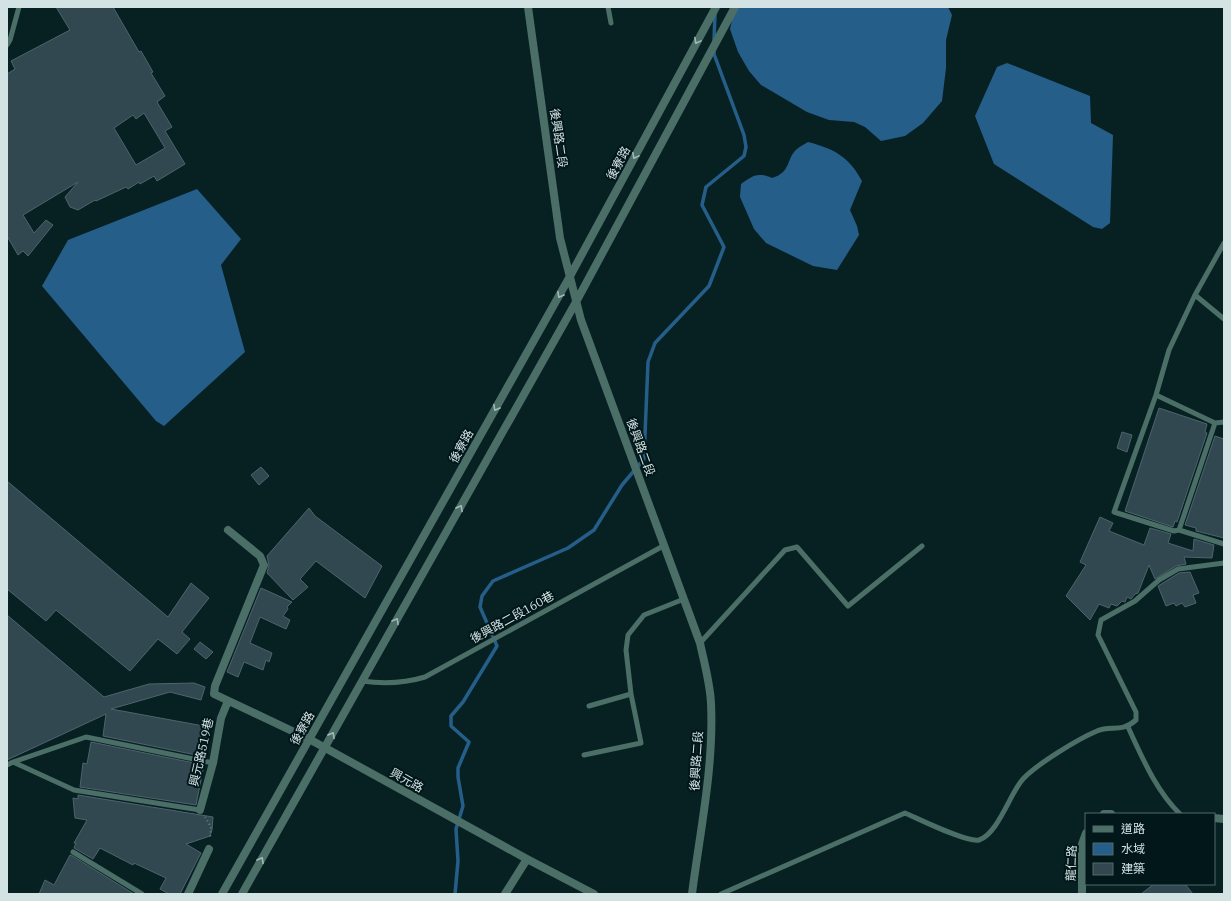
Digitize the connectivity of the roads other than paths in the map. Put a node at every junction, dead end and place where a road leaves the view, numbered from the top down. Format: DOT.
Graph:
graph roads {
  1 [pos="18,7"];
  2 [pos="528,7"];
  3 [pos="608,7"];
  4 [pos="716,7"];
  5 [pos="735,7"];
  6 [pos="611,23"];
  7 [pos="7,45"];
  8 [pos="1224,243"];
  9 [pos="569,278"];
  10 [pos="1195,295"];
  11 [pos="576,302"];
  12 [pos="1224,319"];
  13 [pos="1156,395"];
  14 [pos="1224,422"];
  15 [pos="1215,423"];
  16 [pos="228,530"];
  17 [pos="1179,530"];
  18 [pos="1224,544"];
  19 [pos="665,545"];
  20 [pos="922,546"];
  21 [pos="1224,563"];
  22 [pos="684,599"];
  23 [pos="700,643"];
  24 [pos="362,681"];
  25 [pos="630,694"];
  26 [pos="228,701"];
  27 [pos="589,706"];
  28 [pos="1128,727"];
  29 [pos="309,739"];
  30 [pos="324,748"];
  31 [pos="584,755"];
  32 [pos="13,762"];
  33 [pos="213,763"];
  34 [pos="7,765"];
  35 [pos="200,810"];
  36 [pos="1179,813"];
  37 [pos="1085,836"];
  38 [pos="209,848"];
  39 [pos="73,852"];
  40 [pos="527,859"];
  41 [pos="142,894"];
  42 [pos="188,894"];
  43 [pos="222,894"];
  44 [pos="242,894"];
  45 [pos="505,894"];
  46 [pos="594,894"];
  47 [pos="692,894"];
  48 [pos="721,894"];
  49 [pos="1082,894"];
  1 -- 7 [label="lane"];
  2 -- 9 [label="street, 後興路二段"];
  3 -- 6 [label="lane"];
  4 -- 9 [label="street, 後寮路, one-way"];
  5 -- 11 [label="street"];
  8 -- 10 [label="lane"];
  9 -- 11 [label="street, 後興路二段"];
  9 -- 29 [label="street, 後寮路, one-way"];
  10 -- 12 [label="lane"];
  10 -- 13 [label="lane"];
  11 -- 19 [label="street, 後興路二段"];
  24 -- 11 [label="street, one-way"];
  13 -- 15 [label="lane"];
  13 -- 17 [label="lane"];
  14 -- 15 [label="lane"];
  15 -- 17 [label="lane"];
  16 -- 26 [label="street, 興元路"];
  17 -- 18 [label="lane"];
  19 -- 22 [label="street, 後興路二段"];
  19 -- 24 [label="lane, 後興路二段160巷"];
  20 -- 23 [label="lane"];
  21 -- 28 [label="lane"];
  22 -- 23 [label="street, 後興路二段"];
  22 -- 25 [label="lane"];
  23 -- 47 [label="street, 後興路二段"];
  30 -- 24 [label="street, one-way"];
  25 -- 27 [label="lane"];
  25 -- 31 [label="lane"];
  26 -- 29 [label="street, 興元路"];
  26 -- 33 [label="street, 興元路519巷"];
  28 -- 36 [label="lane"];
  28 -- 48 [label="lane"];
  29 -- 30 [label="street, 興元路"];
  29 -- 43 [label="street, 後寮路"];
  30 -- 40 [label="street, 興元路"];
  44 -- 30 [label="street, one-way"];
  32 -- 33 [label="lane"];
  32 -- 34 [label="lane"];
  32 -- 35 [label="lane"];
  33 -- 35 [label="street, 興元路519巷"];
  37 -- 49 [label="street, 龍仁路"];
  38 -- 42 [label="street"];
  39 -- 41 [label="lane"];
  40 -- 45 [label="street"];
  40 -- 46 [label="street, 興元路"];
}
